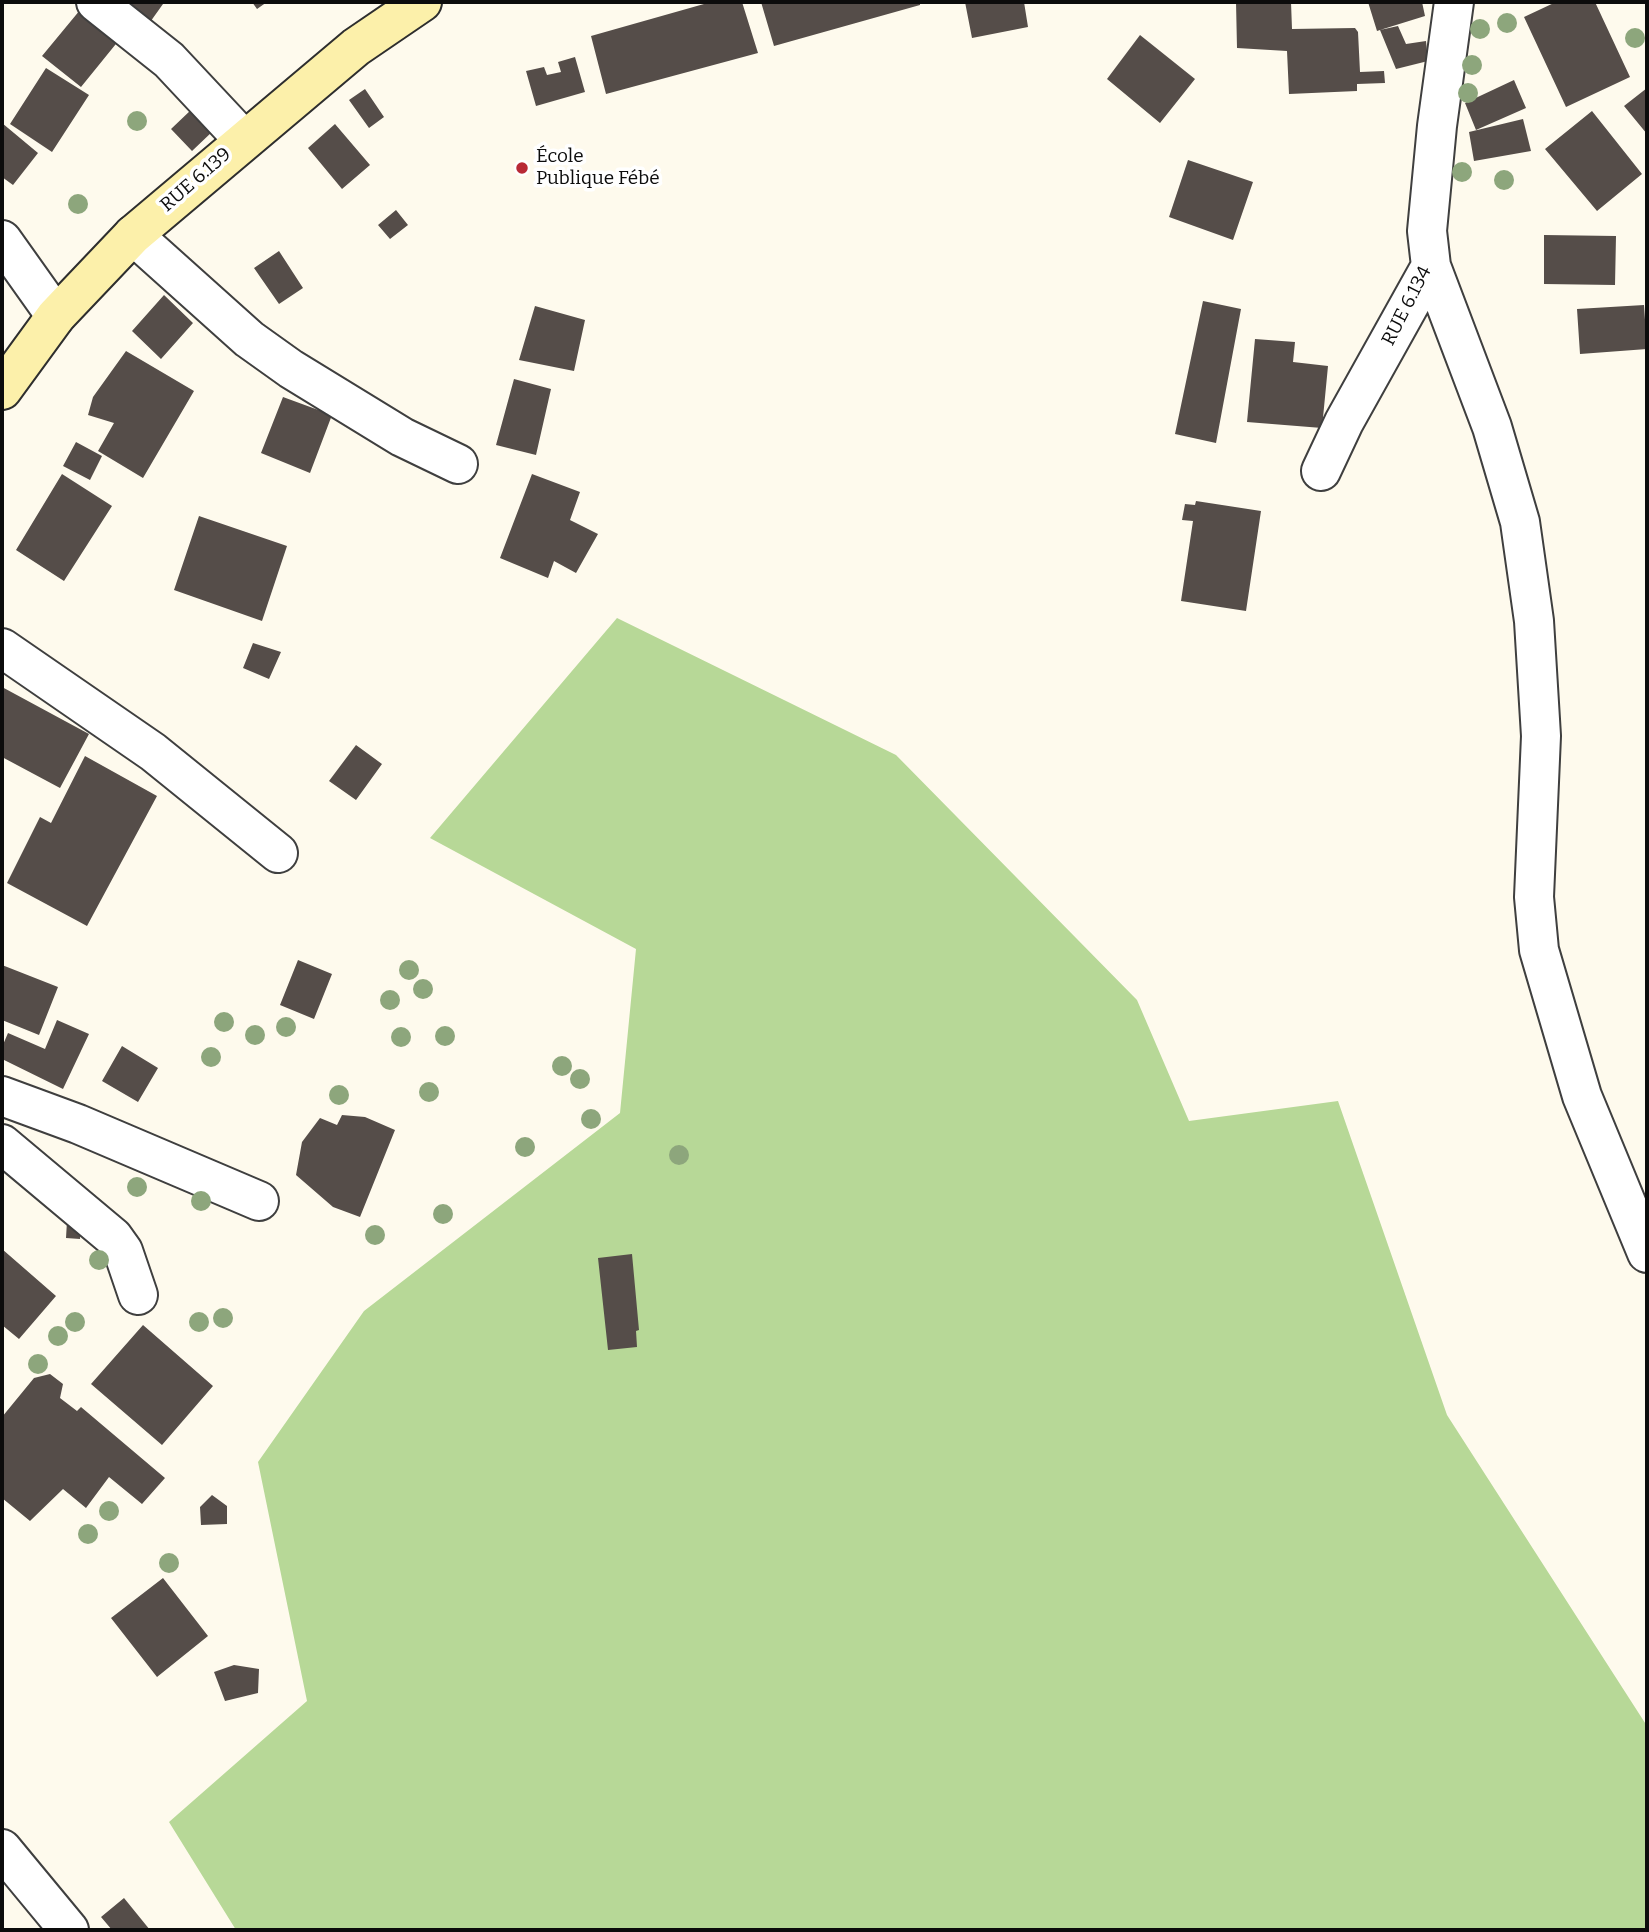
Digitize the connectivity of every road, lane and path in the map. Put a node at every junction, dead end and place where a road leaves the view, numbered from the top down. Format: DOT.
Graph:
graph roads {
  1 [pos="96,2"];
  2 [pos="422,2"];
  3 [pos="1454,2"];
  4 [pos="243,139"];
  5 [pos="133,235"];
  6 [pos="2,240"];
  7 [pos="1431,266"];
  8 [pos="56,316"];
  9 [pos="2,390"];
  10 [pos="458,464"];
  11 [pos="1321,471"];
  12 [pos="2,648"];
  13 [pos="278,853"];
  14 [pos="2,1096"];
  15 [pos="2,1144"];
  16 [pos="259,1201"];
  17 [pos="1647,1253"];
  18 [pos="138,1294"];
  19 [pos="2,1850"];
  20 [pos="69,1930"];
  1 -- 4 [label="street"];
  2 -- 4 [label="street, RUE 6.139"];
  3 -- 7 [label="street, RUE 6.134"];
  4 -- 5 [label="street, RUE 6.139"];
  5 -- 8 [label="street, RUE 6.139"];
  5 -- 10 [label="street"];
  6 -- 8 [label="street"];
  7 -- 11 [label="street, RUE 6.134"];
  7 -- 17 [label="street"];
  8 -- 9 [label="street, RUE 6.139"];
  12 -- 13 [label="street"];
  14 -- 16 [label="street"];
  15 -- 18 [label="street"];
  19 -- 20 [label="street"];
}
